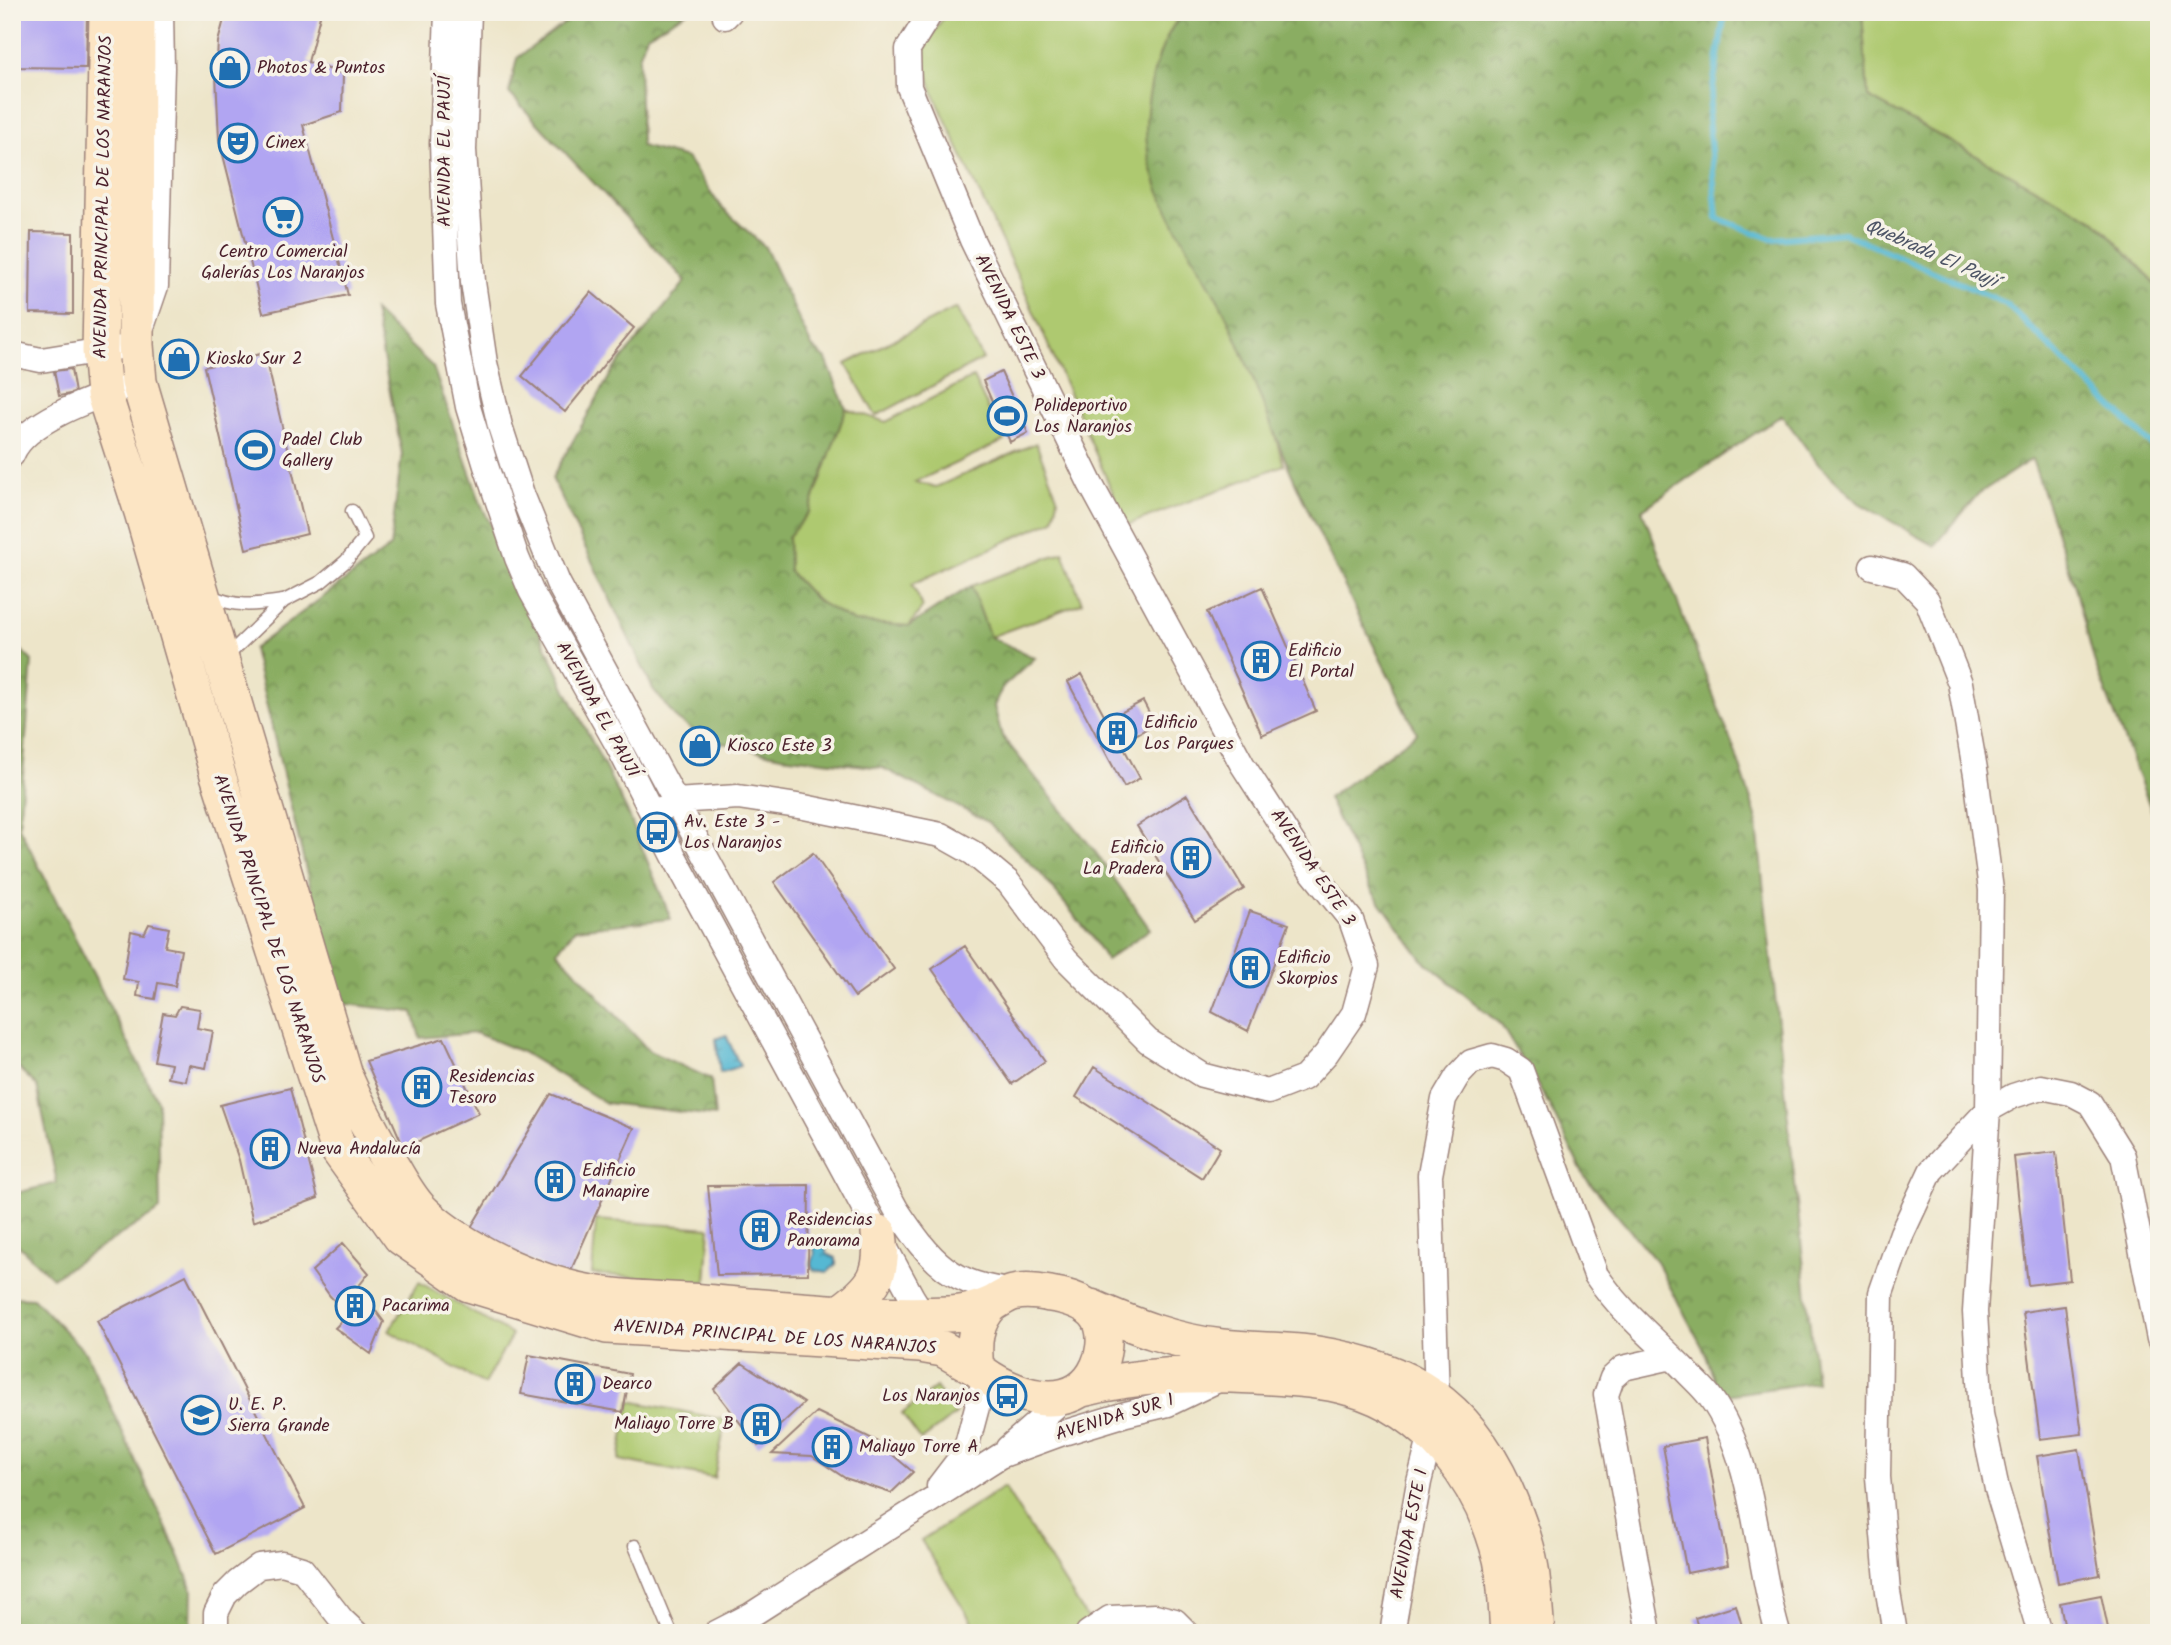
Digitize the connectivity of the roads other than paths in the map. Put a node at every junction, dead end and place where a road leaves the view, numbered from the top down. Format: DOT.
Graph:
graph roads {
  1 [pos="107,12"];
  2 [pos="137,12"];
  3 [pos="161,12"];
  4 [pos="447,12"];
  5 [pos="468,12"];
  6 [pos="931,12"];
  7 [pos="136,345"];
  8 [pos="100,351"];
  9 [pos="12,354"];
  10 [pos="139,383"];
  11 [pos="104,394"];
  12 [pos="13,448"];
  13 [pos="352,511"];
  14 [pos="1872,567"];
  15 [pos="202,591"];
  16 [pos="284,601"];
  17 [pos="223,660"];
  18 [pos="665,808"];
  19 [pos="1987,1110"];
  20 [pos="879,1233"];
  21 [pos="1005,1298"];
  22 [pos="1091,1307"];
  23 [pos="842,1311"];
  24 [pos="924,1313"];
  25 [pos="2159,1339"];
  26 [pos="943,1349"];
  27 [pos="1672,1357"];
  28 [pos="980,1372"];
  29 [pos="1228,1375"];
  30 [pos="1074,1393"];
  31 [pos="1437,1399"];
  32 [pos="1431,1435"];
  33 [pos="1000,1456"];
  34 [pos="922,1504"];
  35 [pos="635,1546"];
  36 [pos="216,1633"];
  37 [pos="356,1633"];
  38 [pos="671,1633"];
  39 [pos="716,1633"];
  40 [pos="1088,1633"];
  41 [pos="1186,1633"];
  42 [pos="1392,1633"];
  43 [pos="1508,1633"];
  44 [pos="1537,1633"];
  45 [pos="1649,1633"];
  46 [pos="1779,1633"];
  47 [pos="1895,1633"];
  48 [pos="2040,1633"];
  1 -- 8 [label="main road, AVENIDA PRINCIPAL DE LOS NARANJOS"];
  2 -- 7 [label="main road, AVENIDA PRINCIPAL DE LOS NARANJOS"];
  3 -- 7 [label="street"];
  4 -- 18 [label="street, AVENIDA EL PAUJÍ"];
  5 -- 18 [label="street, AVENIDA EL PAUJÍ"];
  6 -- 18 [label="street, AVENIDA ESTE 3"];
  7 -- 8 [label="street"];
  7 -- 10 [label="main road, AVENIDA PRINCIPAL DE LOS NARANJOS"];
  8 -- 9 [label="street"];
  8 -- 11 [label="main road, AVENIDA PRINCIPAL DE LOS NARANJOS"];
  10 -- 11 [label="street"];
  10 -- 15 [label="main road, AVENIDA PRINCIPAL DE LOS NARANJOS"];
  11 -- 12 [label="street"];
  11 -- 26 [label="main road, AVENIDA PRINCIPAL DE LOS NARANJOS"];
  13 -- 16 [label="lane"];
  14 -- 19 [label="street"];
  15 -- 16 [label="lane"];
  15 -- 17 [label="main road, AVENIDA PRINCIPAL DE LOS NARANJOS"];
  16 -- 17 [label="lane"];
  17 -- 23 [label="main road, AVENIDA PRINCIPAL DE LOS NARANJOS"];
  18 -- 20 [label="street, AVENIDA EL PAUJÍ"];
  18 -- 21 [label="street, AVENIDA EL PAUJÍ"];
  19 -- 25 [label="street"];
  19 -- 47 [label="street"];
  19 -- 48 [label="street"];
  20 -- 23 [label="main road"];
  20 -- 24 [label="street, AVENIDA EL PAUJÍ"];
  21 -- 22 [label="main road, AVENIDA PRINCIPAL DE LOS NARANJOS"];
  21 -- 24 [label="main road, AVENIDA PRINCIPAL DE LOS NARANJOS"];
  21 -- 28 [label="main road"];
  22 -- 30 [label="main road"];
  22 -- 31 [label="main road, AVENIDA PRINCIPAL DE LOS NARANJOS"];
  23 -- 24 [label="main road, AVENIDA PRINCIPAL DE LOS NARANJOS"];
  24 -- 26 [label="street, AVENIDA EL PAUJÍ"];
  26 -- 28 [label="main road, AVENIDA PRINCIPAL DE LOS NARANJOS"];
  27 -- 31 [label="street"];
  27 -- 45 [label="street"];
  27 -- 46 [label="street"];
  28 -- 30 [label="main road, AVENIDA PRINCIPAL DE LOS NARANJOS"];
  28 -- 34 [label="street, AVENIDA SUR 1"];
  29 -- 30 [label="main road, AVENIDA PRINCIPAL DE LOS NARANJOS"];
  29 -- 32 [label="main road, AVENIDA PRINCIPAL DE LOS NARANJOS"];
  29 -- 33 [label="street, AVENIDA SUR 1"];
  30 -- 33 [label="street, AVENIDA SUR 1"];
  31 -- 44 [label="main road, AVENIDA PRINCIPAL DE LOS NARANJOS"];
  32 -- 42 [label="street, AVENIDA ESTE 1"];
  32 -- 43 [label="main road, AVENIDA PRINCIPAL DE LOS NARANJOS"];
  33 -- 34 [label="street, AVENIDA SUR 1"];
  34 -- 39 [label="street, AVENIDA SUR 1"];
  35 -- 38 [label="lane"];
  36 -- 37 [label="street"];
  40 -- 41 [label="street"];
}
